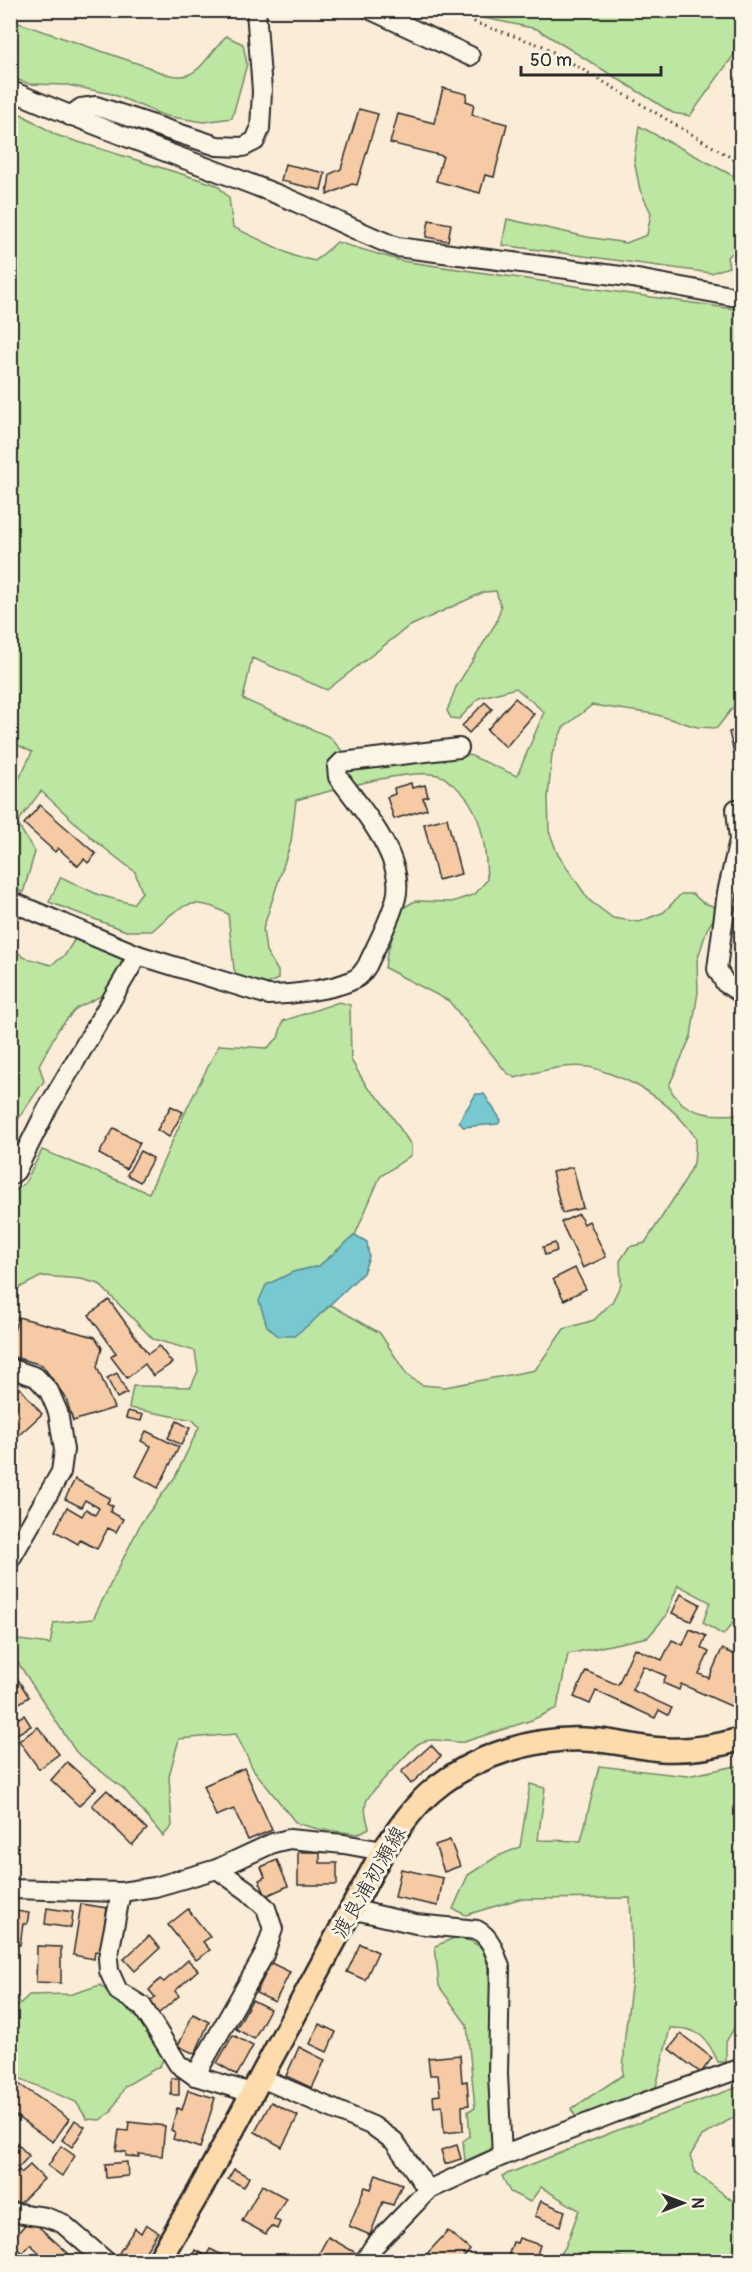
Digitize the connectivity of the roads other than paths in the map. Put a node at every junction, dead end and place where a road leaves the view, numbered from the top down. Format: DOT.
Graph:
graph roads {
  1 [pos="256,10"];
  2 [pos="371,10"];
  3 [pos="470,56"];
  4 [pos="10,90"];
  5 [pos="70,116"];
  6 [pos="741,298"];
  7 [pos="459,748"];
  8 [pos="736,809"];
  9 [pos="10,901"];
  10 [pos="138,955"];
  11 [pos="741,994"];
  12 [pos="10,1176"];
  13 [pos="10,1368"];
  14 [pos="10,1560"];
  15 [pos="741,1739"];
  16 [pos="383,1851"];
  17 [pos="217,1869"];
  18 [pos="10,1888"];
  19 [pos="121,1892"];
  20 [pos="351,1909"];
  21 [pos="741,2066"];
  22 [pos="195,2076"];
  23 [pos="256,2085"];
  24 [pos="502,2156"];
  25 [pos="428,2190"];
  26 [pos="10,2212"];
  27 [pos="107,2262"];
  28 [pos="158,2262"];
  29 [pos="364,2262"];
  1 -- 5 [label="street"];
  2 -- 3 [label="street"];
  4 -- 5 [label="street"];
  5 -- 6 [label="street"];
  7 -- 10 [label="street"];
  8 -- 11 [label="street"];
  9 -- 10 [label="street"];
  10 -- 12 [label="street"];
  13 -- 14 [label="street"];
  15 -- 16 [label="main road, 渡良浦初瀬線"];
  16 -- 17 [label="street"];
  16 -- 20 [label="main road, 渡良浦初瀬線"];
  17 -- 19 [label="street"];
  17 -- 22 [label="street"];
  18 -- 19 [label="street"];
  19 -- 22 [label="street"];
  20 -- 23 [label="main road, 渡良浦初瀬線"];
  20 -- 24 [label="street"];
  21 -- 24 [label="street"];
  22 -- 23 [label="street"];
  23 -- 25 [label="street"];
  23 -- 28 [label="main road, 渡良浦初瀬線"];
  24 -- 25 [label="street"];
  25 -- 29 [label="street"];
  26 -- 27 [label="street"];
}
